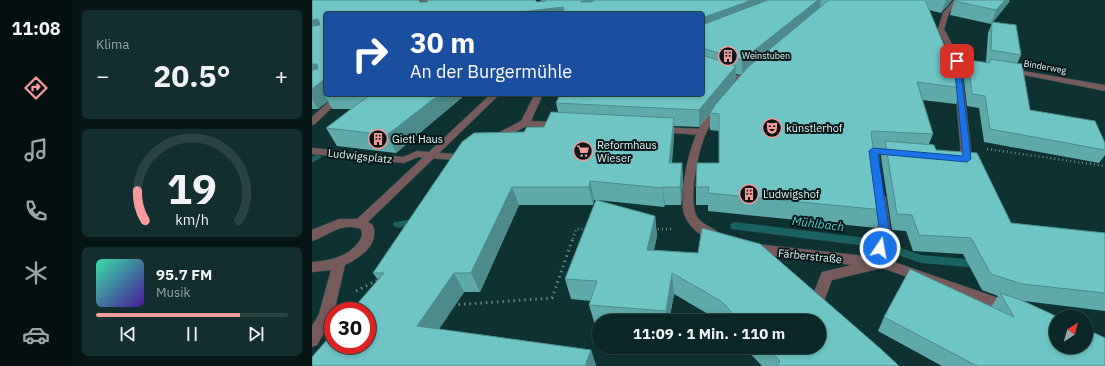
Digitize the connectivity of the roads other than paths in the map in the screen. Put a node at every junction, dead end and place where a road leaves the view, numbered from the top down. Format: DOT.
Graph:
graph roads {
  1 [pos="424,0"];
  2 [pos="957,0"];
  3 [pos="428,12"];
  4 [pos="704,67"];
  5 [pos="1004,69"];
  6 [pos="743,80"];
  7 [pos="1105,88"];
  8 [pos="340,96"];
  9 [pos="494,96"];
  10 [pos="537,96"];
  11 [pos="724,103"];
  12 [pos="312,122"];
  13 [pos="525,123"];
  14 [pos="572,125"];
  15 [pos="650,129"];
  16 [pos="702,132"];
  17 [pos="312,150"];
  18 [pos="904,154"];
  19 [pos="431,156"];
  20 [pos="952,158"];
  21 [pos="876,174"];
  22 [pos="878,189"];
  23 [pos="360,223"];
  24 [pos="312,236"];
  25 [pos="727,240"];
  26 [pos="747,246"];
  27 [pos="761,251"];
  28 [pos="339,263"];
  29 [pos="882,263"];
  30 [pos="778,266"];
  31 [pos="312,267"];
  32 [pos="800,286"];
  33 [pos="1018,310"];
  34 [pos="312,340"];
  1 -- 3 [label="street"];
  2 -- 20 [label="street"];
  4 -- 6 [label="street"];
  5 -- 7 [label="street, Binderweg"];
  8 -- 12 [label="street"];
  9 -- 19 [label="street"];
  10 -- 13 [label="street"];
  11 -- 16 [label="street"];
  13 -- 14 [label="street, Ludwigsplatz"];
  13 -- 19 [label="street, Ludwigsplatz"];
  15 -- 16 [label="street"];
  16 -- 25 [label="street"];
  17 -- 19 [label="street, Ludwigsplatz"];
  18 -- 21 [label="street"];
  19 -- 23 [label="street"];
  22 -- 29 [label="street"];
  23 -- 24 [label="street"];
  23 -- 28 [label="street"];
  26 -- 27 [label="street, Färberstraße"];
  27 -- 29 [label="street, Färberstraße"];
  27 -- 30 [label="street, Färberstraße"];
  28 -- 31 [label="street"];
  28 -- 34 [label="street"];
  29 -- 32 [label="street, Färberstraße"];
  29 -- 33 [label="street, Färberstraße"];
}
